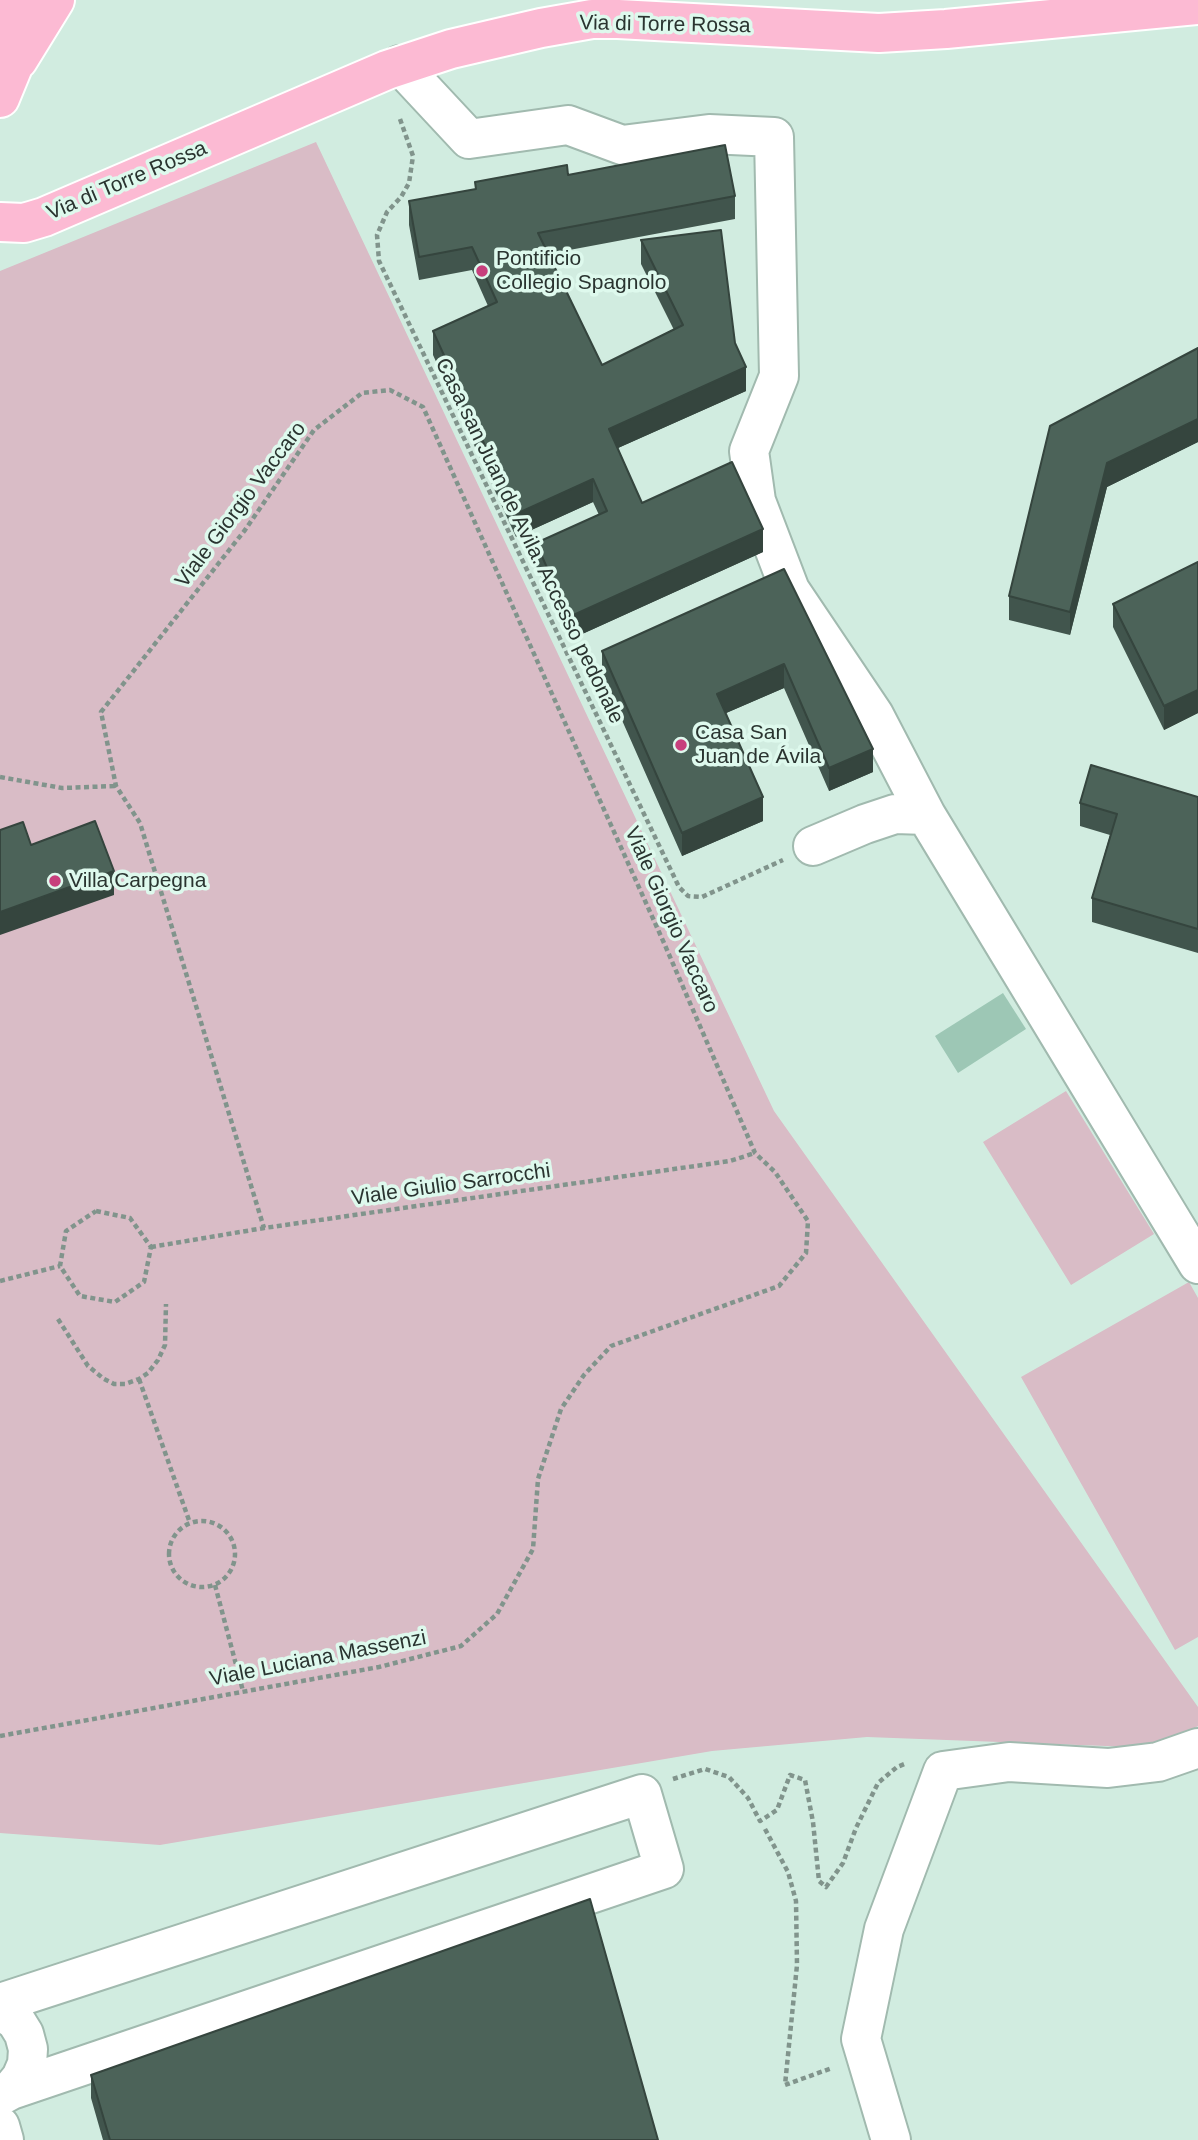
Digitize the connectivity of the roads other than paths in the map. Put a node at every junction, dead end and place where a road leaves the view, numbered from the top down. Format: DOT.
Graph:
graph roads {
  1 [pos="55,0"];
  2 [pos="1186,4"];
  3 [pos="18,8"];
  4 [pos="393,67"];
  5 [pos="7,81"];
  6 [pos="0,222"];
  7 [pos="926,815"];
  8 [pos="813,846"];
  9 [pos="1198,1264"];
  10 [pos="1198,1748"];
  11 [pos="0,2003"];
  12 [pos="0,2010"];
  13 [pos="5,2093"];
  14 [pos="0,2126"];
  15 [pos="4,2140"];
  16 [pos="891,2140"];
  1 -- 5 [label="main road"];
  2 -- 4 [label="main road, Via di Torre Rossa"];
  3 -- 5 [label="main road"];
  4 -- 6 [label="main road, Via di Torre Rossa"];
  4 -- 7 [label="lane"];
  7 -- 8 [label="lane"];
  7 -- 9 [label="lane"];
  10 -- 16 [label="lane"];
  11 -- 13 [label="lane"];
  12 -- 13 [label="lane"];
  14 -- 15 [label="lane"];
}
